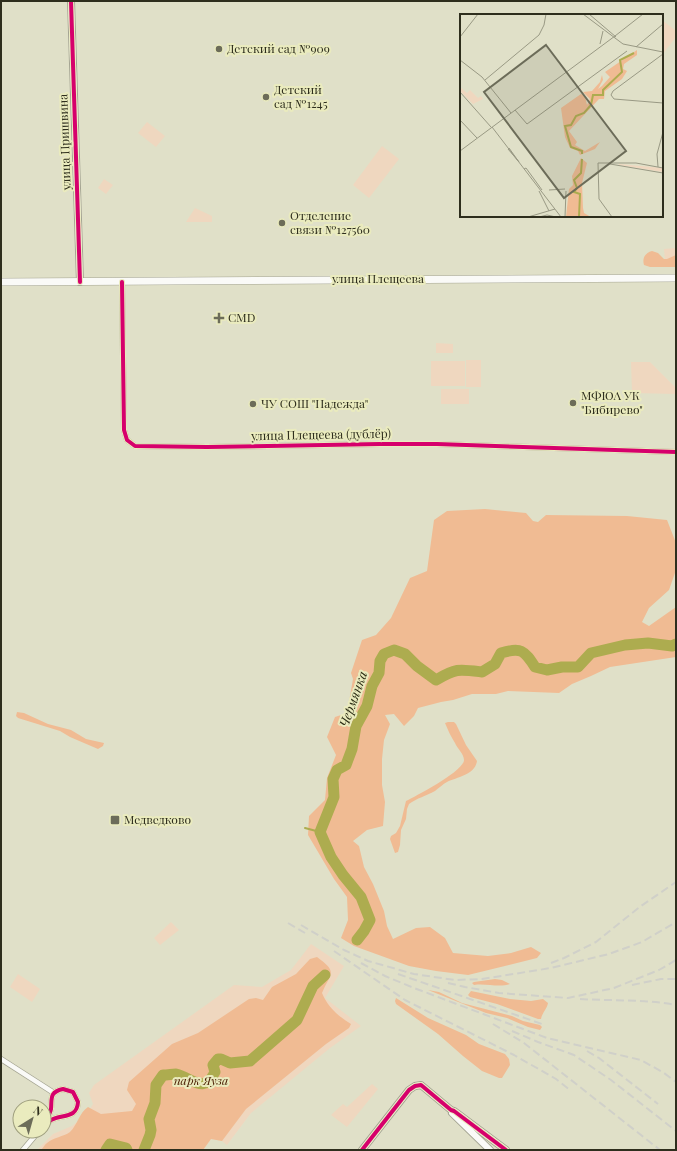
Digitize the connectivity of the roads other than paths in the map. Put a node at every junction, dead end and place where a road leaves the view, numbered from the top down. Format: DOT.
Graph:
graph roads {
  1 [pos="71,1"];
  2 [pos="676,278"];
  3 [pos="1,282"];
  4 [pos="80,282"];
  5 [pos="122,282"];
  6 [pos="676,452"];
  7 [pos="1,1059"];
  8 [pos="54,1093"];
  9 [pos="51,1099"];
  10 [pos="52,1109"];
  11 [pos="451,1110"];
  12 [pos="62,1116"];
  13 [pos="52,1120"];
  14 [pos="32,1139"];
  15 [pos="23,1150"];
  16 [pos="362,1150"];
  17 [pos="490,1150"];
  18 [pos="506,1150"];
  1 -- 4 [label="street, улица Пришвина"];
  2 -- 5 [label="main road, улица Плещеева"];
  3 -- 4 [label="main road, улица Плещеева"];
  4 -- 5 [label="main road, улица Плещеева"];
  5 -- 6 [label="street, улица Плещеева (дублёр)"];
  7 -- 8 [label="street"];
  8 -- 9 [label="street"];
  8 -- 12 [label="street"];
  10 -- 12 [label="street"];
  11 -- 16 [label="street"];
  11 -- 17 [label="street"];
  11 -- 18 [label="street"];
  12 -- 13 [label="street"];
  14 -- 15 [label="street"];
}
